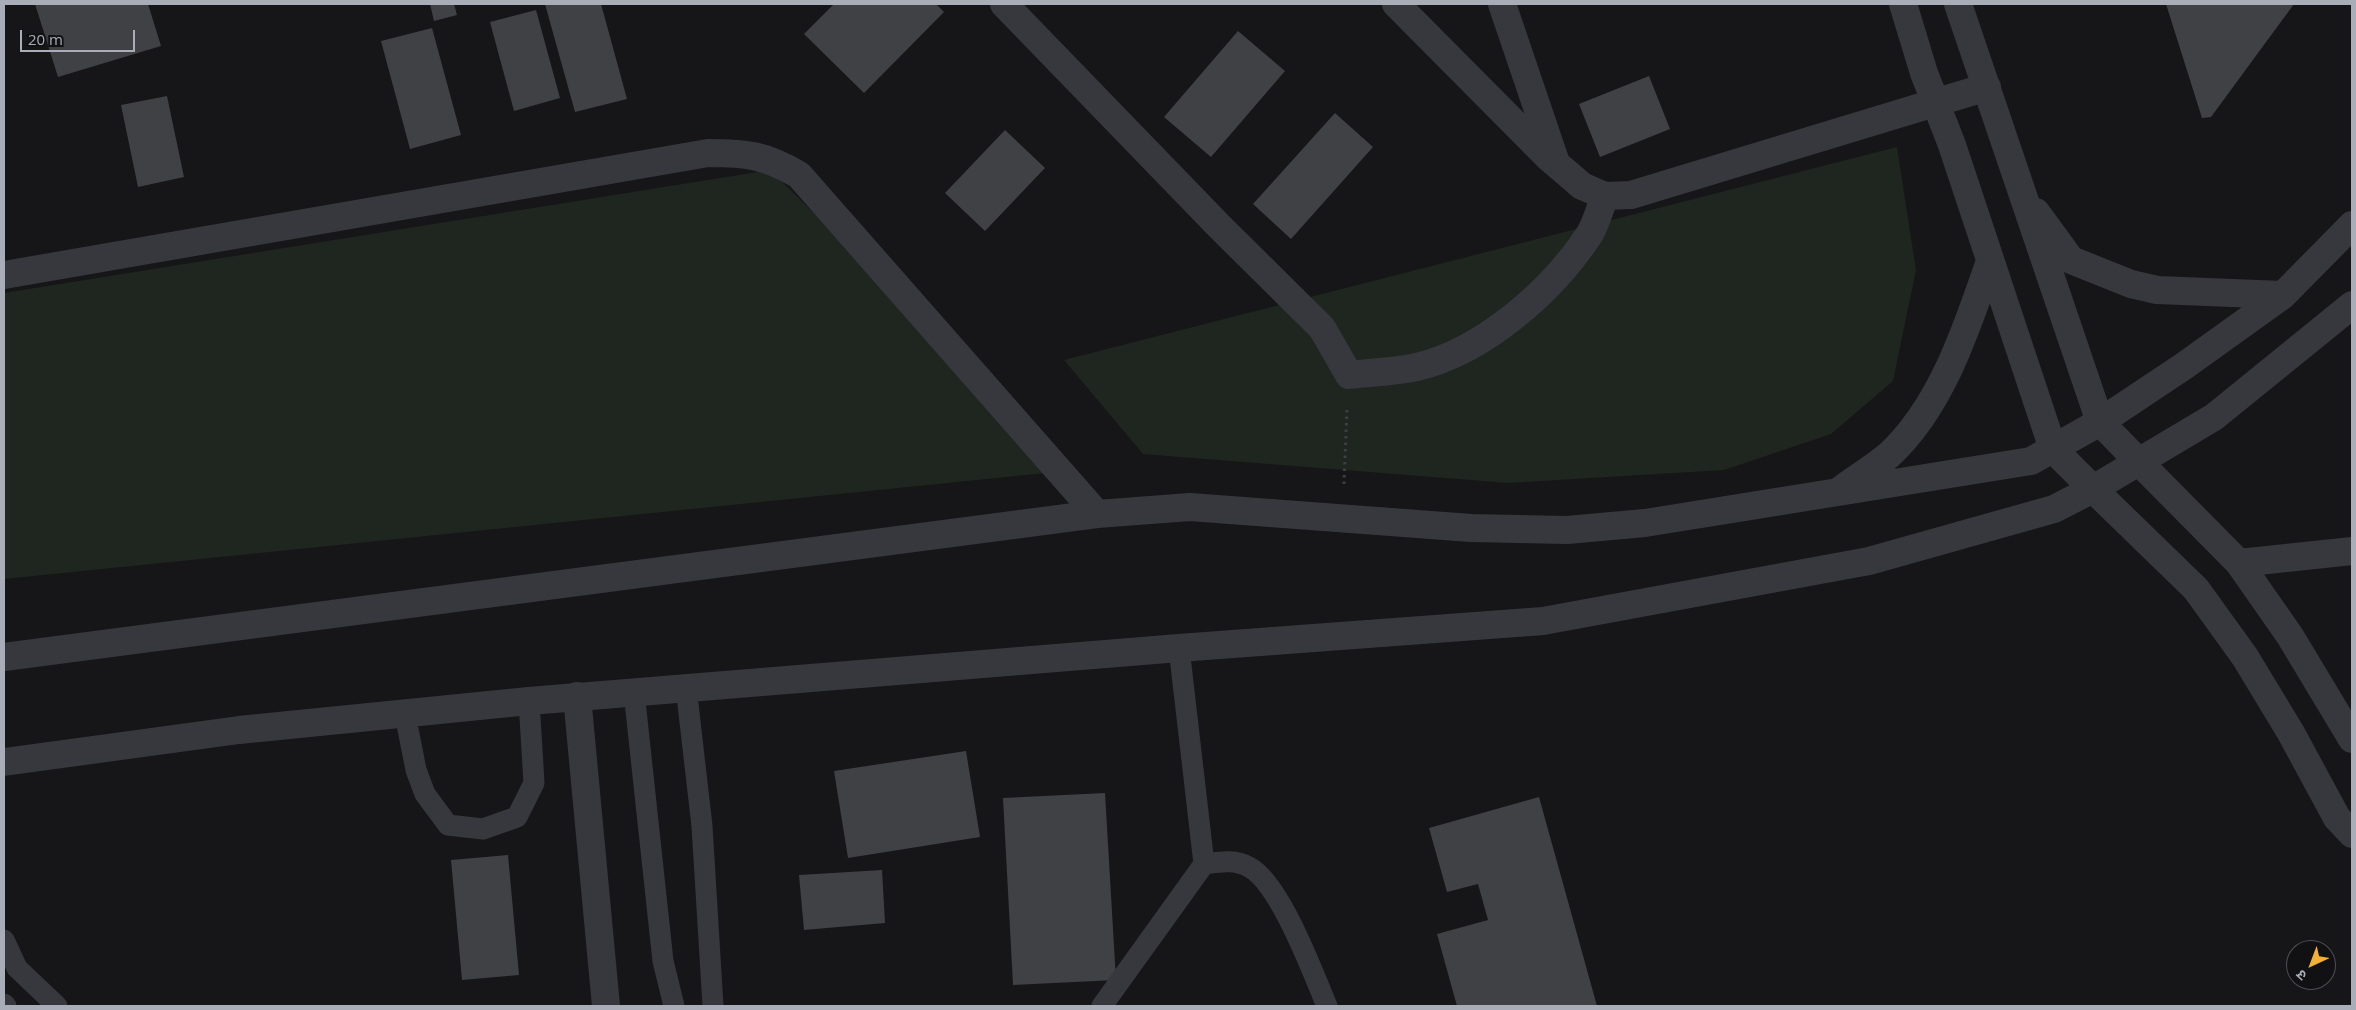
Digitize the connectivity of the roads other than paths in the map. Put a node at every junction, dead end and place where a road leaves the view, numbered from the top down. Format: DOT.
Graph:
graph roads {
  1 [pos="1004,4"];
  2 [pos="1396,4"];
  3 [pos="1502,4"];
  4 [pos="1903,4"];
  5 [pos="1958,4"];
  6 [pos="1987,87"];
  7 [pos="1936,103"];
  8 [pos="1556,164"];
  9 [pos="2020,191"];
  10 [pos="1605,196"];
  11 [pos="2352,225"];
  12 [pos="1990,261"];
  13 [pos="4,275"];
  14 [pos="2283,295"];
  15 [pos="2352,305"];
  16 [pos="2100,422"];
  17 [pos="2053,449"];
  18 [pos="2138,462"];
  19 [pos="2093,489"];
  20 [pos="1838,492"];
  21 [pos="1097,514"];
  22 [pos="2352,551"];
  23 [pos="2239,563"];
  24 [pos="1179,648"];
  25 [pos="4,657"];
  26 [pos="686,687"];
  27 [pos="634,692"];
  28 [pos="577,696"];
  29 [pos="529,701"];
  30 [pos="405,714"];
  31 [pos="2352,739"];
  32 [pos="4,762"];
  33 [pos="2352,834"];
  34 [pos="1204,864"];
  35 [pos="4,940"];
  36 [pos="57,1006"];
  37 [pos="606,1006"];
  38 [pos="674,1006"];
  39 [pos="712,1006"];
  40 [pos="1102,1006"];
  41 [pos="1327,1006"];
  1 -- 10 [label="street"];
  2 -- 8 [label="street"];
  3 -- 8 [label="street"];
  4 -- 7 [label="street"];
  5 -- 6 [label="street"];
  6 -- 7 [label="street"];
  6 -- 9 [label="street"];
  7 -- 10 [label="street"];
  7 -- 12 [label="street"];
  8 -- 10 [label="street"];
  9 -- 14 [label="street"];
  9 -- 16 [label="street"];
  11 -- 14 [label="street"];
  12 -- 17 [label="street"];
  12 -- 20 [label="street"];
  13 -- 21 [label="street"];
  14 -- 16 [label="street"];
  15 -- 18 [label="street"];
  16 -- 17 [label="street"];
  16 -- 18 [label="street"];
  17 -- 19 [label="street"];
  17 -- 20 [label="street"];
  18 -- 19 [label="street"];
  18 -- 23 [label="street"];
  19 -- 24 [label="street"];
  19 -- 33 [label="street"];
  20 -- 21 [label="street"];
  21 -- 25 [label="street"];
  22 -- 23 [label="street"];
  23 -- 31 [label="street"];
  24 -- 26 [label="street"];
  24 -- 34 [label="lane"];
  26 -- 27 [label="street"];
  26 -- 39 [label="lane"];
  27 -- 28 [label="street"];
  27 -- 38 [label="lane"];
  28 -- 29 [label="street"];
  28 -- 37 [label="street"];
  29 -- 30 [label="street"];
  29 -- 30 [label="lane"];
  30 -- 32 [label="street"];
  34 -- 40 [label="lane"];
  34 -- 41 [label="lane"];
  35 -- 36 [label="lane"];
}
